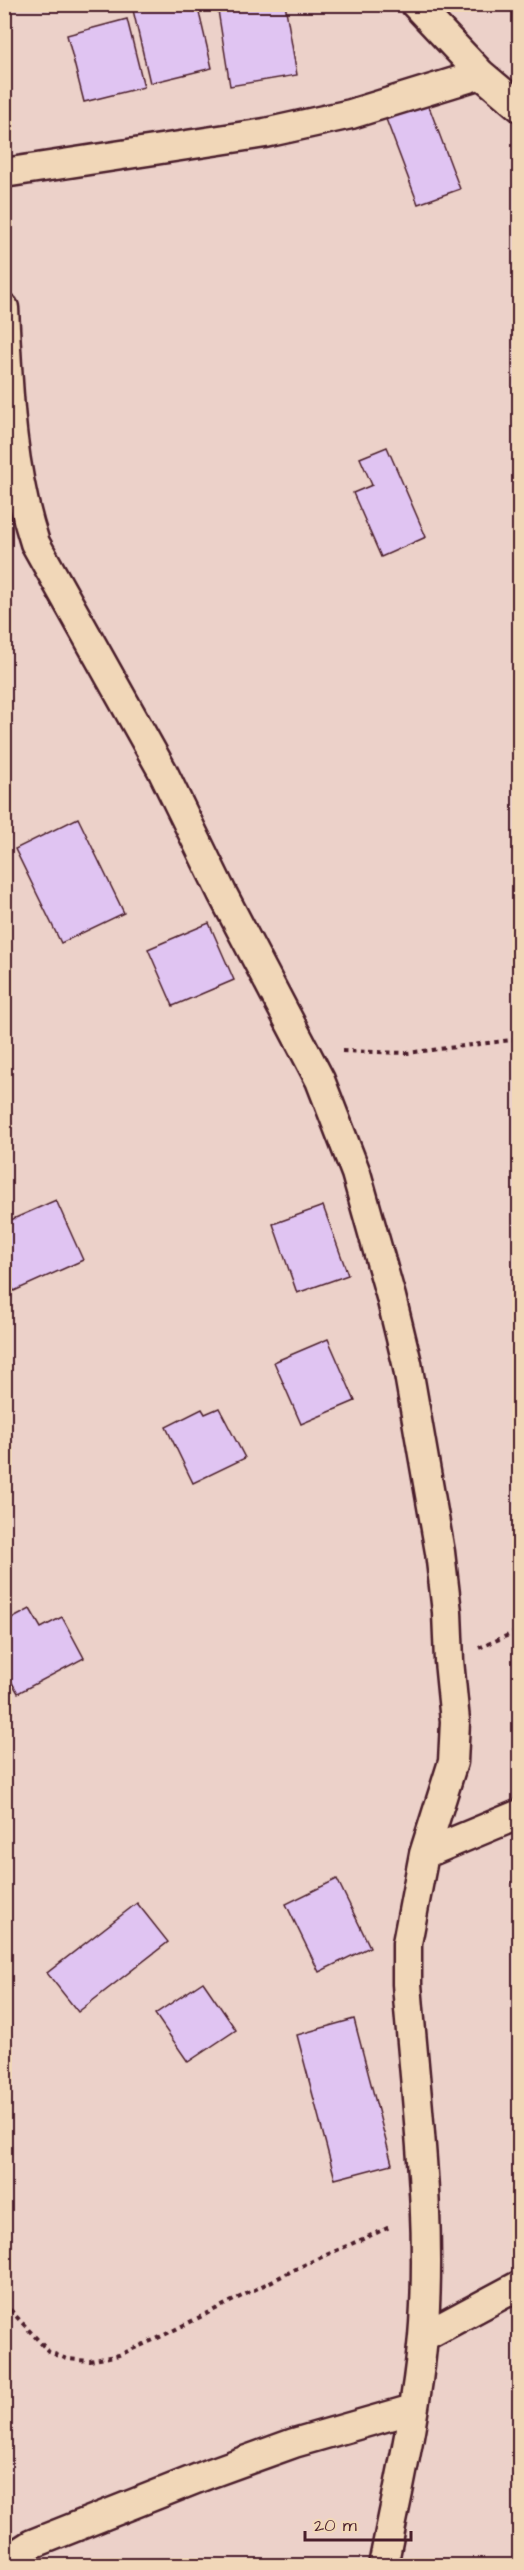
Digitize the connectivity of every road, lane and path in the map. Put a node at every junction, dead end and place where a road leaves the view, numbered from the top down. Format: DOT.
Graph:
graph roads {
  1 [pos="415,4"];
  2 [pos="481,74"];
  3 [pos="519,107"];
  4 [pos="4,173"];
  5 [pos="4,308"];
  6 [pos="14,518"];
  7 [pos="519,1039"];
  8 [pos="305,1050"];
  9 [pos="519,1630"];
  10 [pos="449,1661"];
  11 [pos="519,1814"];
  12 [pos="424,1854"];
  13 [pos="425,2211"];
  14 [pos="519,2285"];
  15 [pos="4,2303"];
  16 [pos="423,2337"];
  17 [pos="413,2409"];
  18 [pos="4,2562"];
  19 [pos="383,2565"];
  1 -- 2 [label="street"];
  2 -- 3 [label="street"];
  2 -- 4 [label="street"];
  5 -- 6 [label="street"];
  6 -- 8 [label="street"];
  7 -- 8 [label="path"];
  8 -- 10 [label="street"];
  9 -- 10 [label="path"];
  10 -- 12 [label="street"];
  11 -- 12 [label="street"];
  12 -- 13 [label="street"];
  13 -- 15 [label="path"];
  13 -- 16 [label="street"];
  14 -- 16 [label="street"];
  16 -- 17 [label="street"];
  17 -- 18 [label="street"];
  17 -- 19 [label="street"];
}
